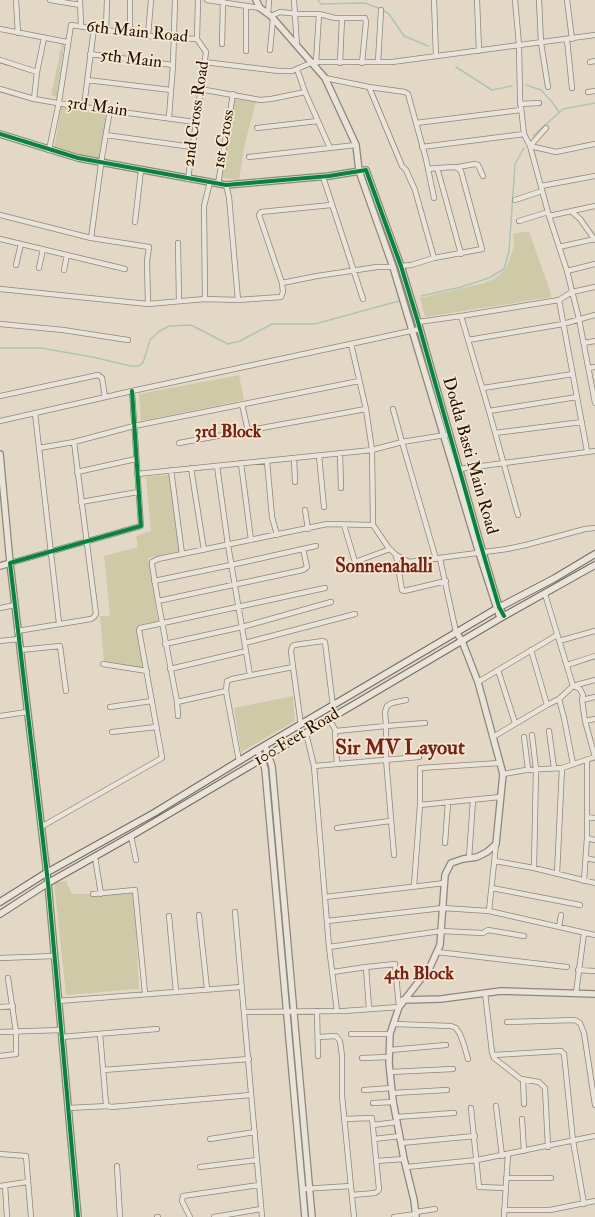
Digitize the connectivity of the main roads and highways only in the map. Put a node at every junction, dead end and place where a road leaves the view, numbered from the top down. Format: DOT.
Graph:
graph roads {
  1 [pos="595,554"];
  2 [pos="595,565"];
  3 [pos="0,902"];
  4 [pos="0,914"];
  1 -- 3 [label="main road, 100 Feet Road"];
  2 -- 4 [label="main road, 100 Feet Road"];
}
